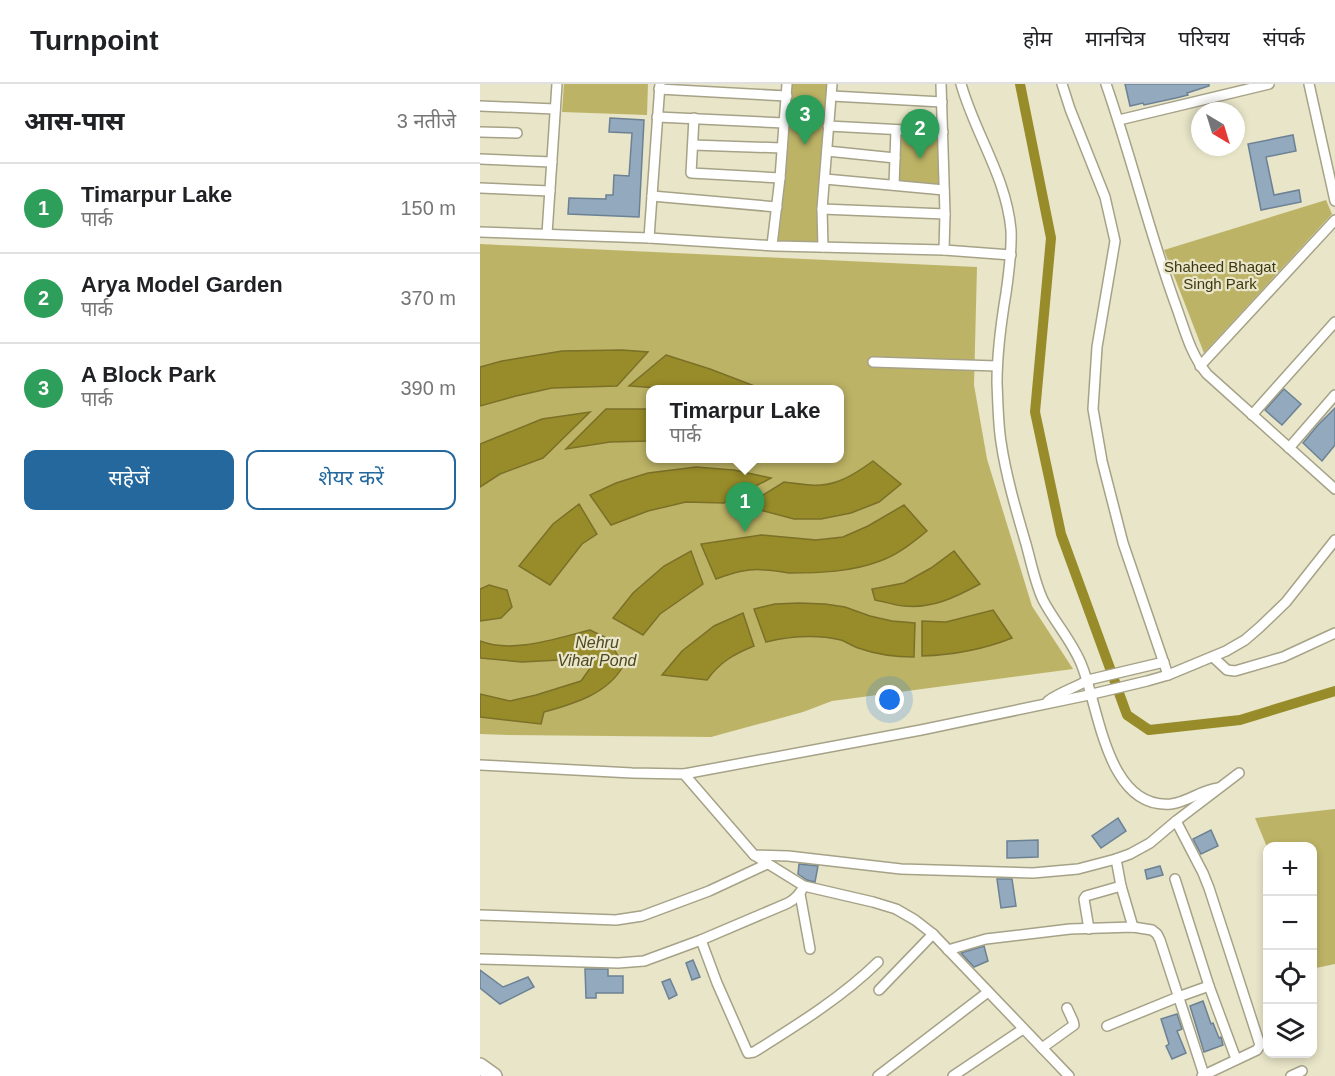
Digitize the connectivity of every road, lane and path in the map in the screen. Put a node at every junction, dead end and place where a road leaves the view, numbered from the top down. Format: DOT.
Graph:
graph roads {
  1 [pos="557,84"];
  2 [pos="787,84"];
  3 [pos="832,84"];
  4 [pos="941,84"];
  5 [pos="961,84"];
  6 [pos="1062,84"];
  7 [pos="1106,84"];
  8 [pos="1269,84"];
  9 [pos="1309,84"];
  10 [pos="660,87"];
  11 [pos="787,96"];
  12 [pos="832,96"];
  13 [pos="942,102"];
  14 [pos="480,106"];
  15 [pos="555,109"];
  16 [pos="657,117"];
  17 [pos="694,118"];
  18 [pos="1119,120"];
  19 [pos="784,123"];
  20 [pos="828,126"];
  21 [pos="896,130"];
  22 [pos="480,132"];
  23 [pos="942,132"];
  24 [pos="518,133"];
  25 [pos="693,144"];
  26 [pos="782,148"];
  27 [pos="826,152"];
  28 [pos="895,158"];
  29 [pos="480,159"];
  30 [pos="552,162"];
  31 [pos="780,178"];
  32 [pos="825,179"];
  33 [pos="894,186"];
  34 [pos="480,188"];
  35 [pos="944,190"];
  36 [pos="550,191"];
  37 [pos="652,196"];
  38 [pos="1335,201"];
  39 [pos="777,207"];
  40 [pos="822,209"];
  41 [pos="945,214"];
  42 [pos="1335,220"];
  43 [pos="480,232"];
  44 [pos="547,234"];
  45 [pos="649,238"];
  46 [pos="772,245"];
  47 [pos="823,247"];
  48 [pos="944,250"];
  49 [pos="1011,255"];
  50 [pos="1335,322"];
  51 [pos="873,362"];
  52 [pos="998,366"];
  53 [pos="1200,366"];
  54 [pos="1335,395"];
  55 [pos="1252,415"];
  56 [pos="1289,448"];
  57 [pos="1335,489"];
  58 [pos="1335,540"];
  59 [pos="1335,633"];
  60 [pos="1213,657"];
  61 [pos="1164,662"];
  62 [pos="1168,675"];
  63 [pos="1092,680"];
  64 [pos="1092,694"];
  65 [pos="1044,704"];
  66 [pos="480,765"];
  67 [pos="1239,773"];
  68 [pos="684,774"];
  69 [pos="1218,788"];
  70 [pos="1176,821"];
  71 [pos="754,855"];
  72 [pos="1116,860"];
  73 [pos="767,864"];
  74 [pos="1175,879"];
  75 [pos="1121,886"];
  76 [pos="802,890"];
  77 [pos="480,915"];
  78 [pos="1132,927"];
  79 [pos="1089,929"];
  80 [pos="933,934"];
  81 [pos="701,940"];
  82 [pos="810,949"];
  83 [pos="948,950"];
  84 [pos="480,959"];
  85 [pos="878,962"];
  86 [pos="1209,986"];
  87 [pos="879,990"];
  88 [pos="988,992"];
  89 [pos="1178,997"];
  90 [pos="1067,1008"];
  91 [pos="1107,1026"];
  92 [pos="1023,1029"];
  93 [pos="1042,1048"];
  94 [pos="1236,1059"];
  95 [pos="480,1066"];
  96 [pos="1302,1071"];
  97 [pos="494,1076"];
  98 [pos="878,1076"];
  99 [pos="953,1076"];
  100 [pos="1069,1076"];
  101 [pos="1203,1076"];
  102 [pos="1291,1076"];
  1 -- 15 [label="street"];
  2 -- 11 [label="street"];
  3 -- 12 [label="street"];
  4 -- 13 [label="street"];
  5 -- 49 [label="street"];
  6 -- 61 [label="street"];
  7 -- 18 [label="street"];
  8 -- 18 [label="street"];
  9 -- 38 [label="street"];
  10 -- 11 [label="street"];
  10 -- 16 [label="street"];
  11 -- 19 [label="street"];
  12 -- 13 [label="street"];
  12 -- 20 [label="street"];
  13 -- 23 [label="street"];
  14 -- 15 [label="street"];
  15 -- 30 [label="street"];
  16 -- 17 [label="street"];
  16 -- 37 [label="street"];
  17 -- 19 [label="street"];
  17 -- 25 [label="street"];
  18 -- 53 [label="street"];
  19 -- 26 [label="street"];
  20 -- 21 [label="street"];
  20 -- 27 [label="street"];
  21 -- 23 [label="street"];
  21 -- 28 [label="street"];
  22 -- 24 [label="street"];
  23 -- 35 [label="street"];
  25 -- 26 [label="street"];
  25 -- 31 [label="street"];
  26 -- 31 [label="street"];
  27 -- 28 [label="street"];
  27 -- 32 [label="street"];
  28 -- 33 [label="street"];
  29 -- 30 [label="street"];
  30 -- 36 [label="street"];
  31 -- 39 [label="street"];
  32 -- 33 [label="street"];
  32 -- 40 [label="street"];
  33 -- 35 [label="street"];
  34 -- 36 [label="street"];
  35 -- 41 [label="street"];
  36 -- 44 [label="street"];
  37 -- 39 [label="street"];
  37 -- 45 [label="street"];
  39 -- 46 [label="street"];
  40 -- 41 [label="street"];
  40 -- 47 [label="street"];
  41 -- 48 [label="street"];
  42 -- 53 [label="street"];
  43 -- 44 [label="street"];
  44 -- 45 [label="street"];
  45 -- 46 [label="street"];
  46 -- 47 [label="street"];
  47 -- 48 [label="street"];
  48 -- 49 [label="street"];
  49 -- 52 [label="street"];
  50 -- 55 [label="street"];
  51 -- 52 [label="street"];
  52 -- 63 [label="street"];
  53 -- 55 [label="street"];
  54 -- 56 [label="street"];
  55 -- 56 [label="street"];
  56 -- 57 [label="street"];
  58 -- 60 [label="street"];
  59 -- 60 [label="street"];
  60 -- 62 [label="street"];
  61 -- 62 [label="street"];
  61 -- 63 [label="street"];
  62 -- 64 [label="street"];
  63 -- 64 [label="street"];
  63 -- 65 [label="street"];
  64 -- 65 [label="street"];
  64 -- 69 [label="street"];
  65 -- 68 [label="street"];
  66 -- 68 [label="street"];
  67 -- 69 [label="street"];
  68 -- 71 [label="street"];
  69 -- 70 [label="street"];
  70 -- 72 [label="street"];
  70 -- 94 [label="street"];
  71 -- 72 [label="street"];
  71 -- 73 [label="street"];
  72 -- 75 [label="street"];
  73 -- 76 [label="street"];
  73 -- 77 [label="street"];
  74 -- 86 [label="street"];
  75 -- 78 [label="street"];
  75 -- 79 [label="street"];
  76 -- 80 [label="street"];
  76 -- 81 [label="street"];
  76 -- 82 [label="street"];
  78 -- 79 [label="street"];
  78 -- 89 [label="street"];
  79 -- 83 [label="street"];
  80 -- 83 [label="street"];
  80 -- 87 [label="street"];
  81 -- 84 [label="street"];
  81 -- 85 [label="street"];
  83 -- 88 [label="street"];
  86 -- 89 [label="street"];
  86 -- 94 [label="street"];
  88 -- 92 [label="street"];
  88 -- 98 [label="street"];
  89 -- 91 [label="street"];
  89 -- 101 [label="street"];
  90 -- 93 [label="street"];
  92 -- 93 [label="street"];
  92 -- 99 [label="street"];
  93 -- 100 [label="street"];
  94 -- 101 [label="street"];
  95 -- 97 [label="highway"];
  96 -- 102 [label="street"];
}
